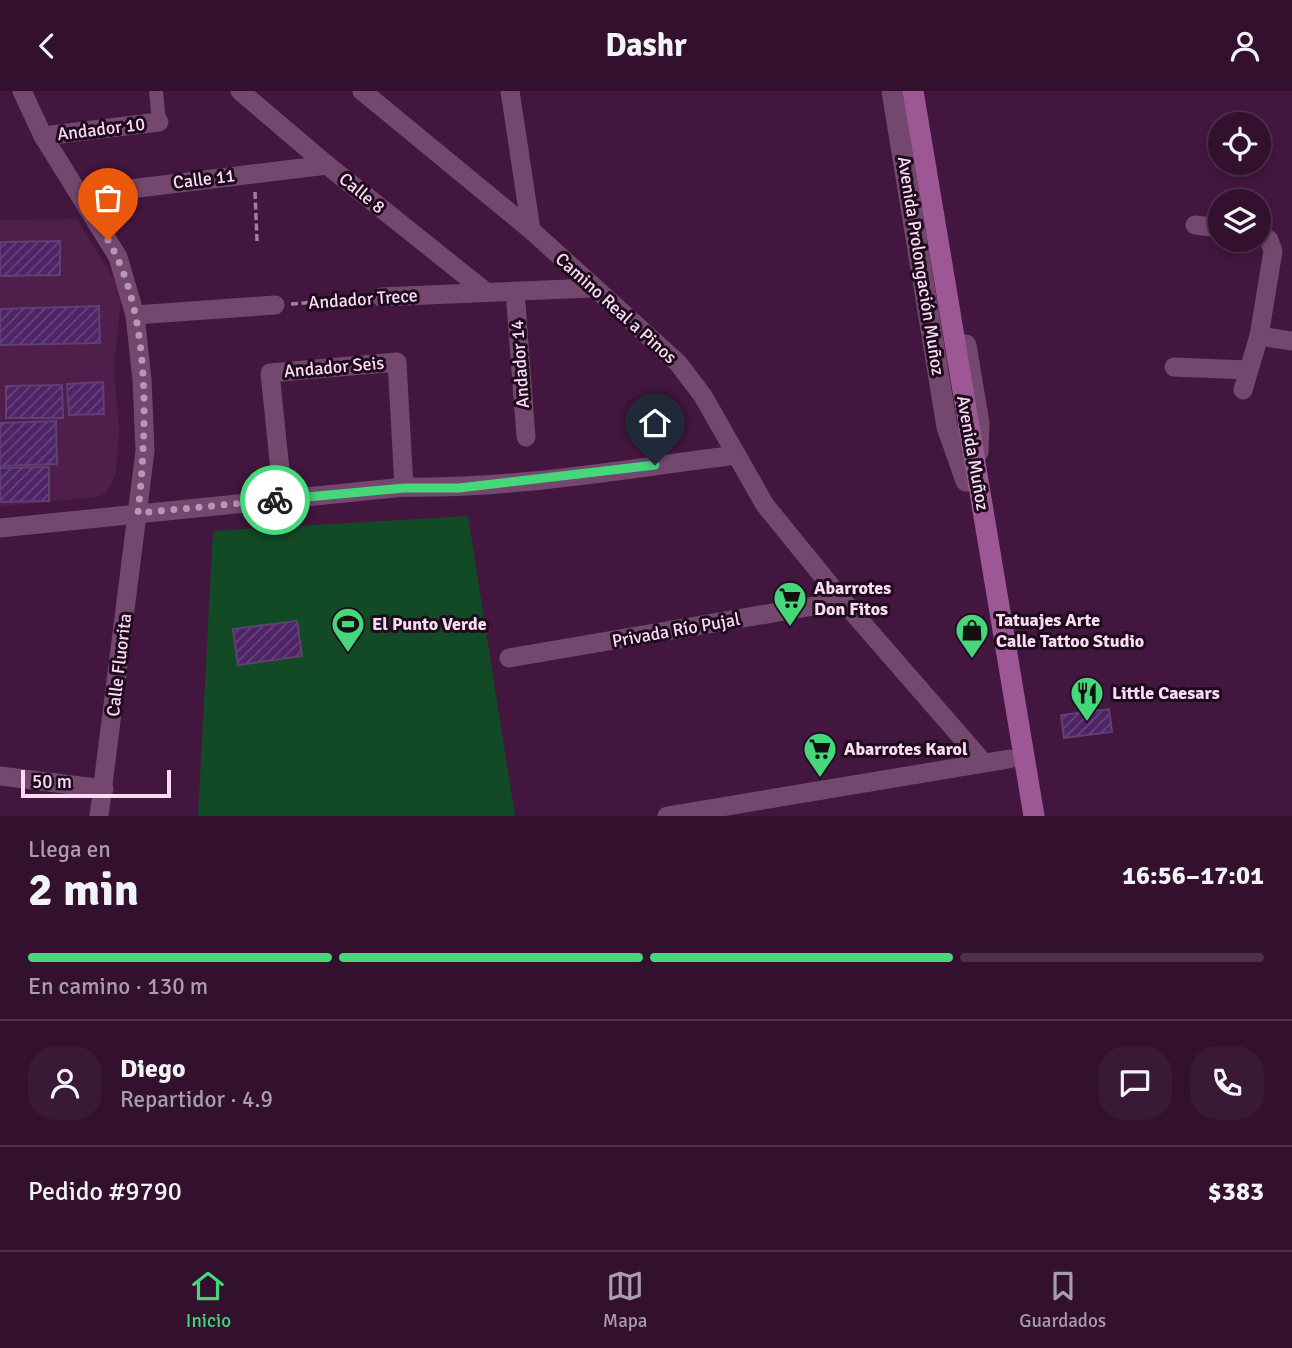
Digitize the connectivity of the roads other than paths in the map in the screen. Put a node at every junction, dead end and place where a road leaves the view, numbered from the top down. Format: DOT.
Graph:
graph roads {
  1 [pos="22,91"];
  2 [pos="156,91"];
  3 [pos="240,91"];
  4 [pos="362,91"];
  5 [pos="510,91"];
  6 [pos="892,91"];
  7 [pos="902,91"];
  8 [pos="913,91"];
  9 [pos="923,91"];
  10 [pos="159,121"];
  11 [pos="43,136"];
  12 [pos="327,165"];
  13 [pos="81,195"];
  14 [pos="1195,225"];
  15 [pos="1208,227"];
  16 [pos="531,230"];
  17 [pos="1271,246"];
  18 [pos="592,288"];
  19 [pos="514,291"];
  20 [pos="486,292"];
  21 [pos="382,297"];
  22 [pos="275,305"];
  23 [pos="135,315"];
  24 [pos="1259,336"];
  25 [pos="1292,341"];
  26 [pos="1174,367"];
  27 [pos="1248,370"];
  28 [pos="1243,390"];
  29 [pos="526,437"];
  30 [pos="736,455"];
  31 [pos="404,488"];
  32 [pos="973,489"];
  33 [pos="283,499"];
  34 [pos="138,513"];
  35 [pos="0,527"];
  36 [pos="843,601"];
  37 [pos="509,658"];
  38 [pos="1010,759"];
  39 [pos="983,762"];
  40 [pos="0,776"];
  41 [pos="104,789"];
  42 [pos="99,816"];
  43 [pos="667,816"];
  44 [pos="1019,816"];
  45 [pos="1034,816"];
  1 -- 11 [label="street, Calle Fluorita"];
  2 -- 10 [label="street"];
  3 -- 12 [label="street, Calle 8"];
  4 -- 16 [label="street, Camino Real a Pinos"];
  5 -- 16 [label="street"];
  6 -- 32 [label="street, Avenida Prolongación Muñoz"];
  7 -- 32 [label="main road, Avenida Muñoz"];
  8 -- 32 [label="main road, Avenida Muñoz"];
  9 -- 32 [label="street, Avenida Prolongación Muñoz"];
  10 -- 11 [label="street, Andador 10"];
  11 -- 13 [label="street, Calle Fluorita"];
  12 -- 13 [label="street, Calle 11"];
  12 -- 20 [label="street, Calle 8"];
  13 -- 23 [label="street, Calle Fluorita"];
  14 -- 15 [label="street"];
  16 -- 18 [label="street, Camino Real a Pinos"];
  17 -- 24 [label="street"];
  18 -- 19 [label="street, Andador Trece"];
  18 -- 30 [label="street, Camino Real a Pinos"];
  19 -- 20 [label="street, Andador Trece"];
  19 -- 29 [label="street, Andador 14"];
  20 -- 21 [label="street, Andador Trece"];
  22 -- 23 [label="street"];
  23 -- 34 [label="street, Calle Fluorita"];
  24 -- 25 [label="street"];
  24 -- 27 [label="street"];
  26 -- 27 [label="street"];
  27 -- 28 [label="street"];
  30 -- 31 [label="street"];
  30 -- 36 [label="street, Camino Real a Pinos"];
  31 -- 33 [label="street"];
  31 -- 33 [label="street, Andador Seis"];
  32 -- 38 [label="main road, Avenida Muñoz"];
  32 -- 45 [label="main road, Avenida Muñoz"];
  33 -- 34 [label="street"];
  34 -- 35 [label="street"];
  34 -- 41 [label="street, Calle Fluorita"];
  36 -- 37 [label="street, Privada Río Pujal"];
  36 -- 39 [label="street, Camino Real a Pinos"];
  38 -- 39 [label="street"];
  38 -- 44 [label="main road, Avenida Muñoz"];
  39 -- 43 [label="street"];
  40 -- 41 [label="street"];
  41 -- 42 [label="street, Calle Fluorita"];
}
